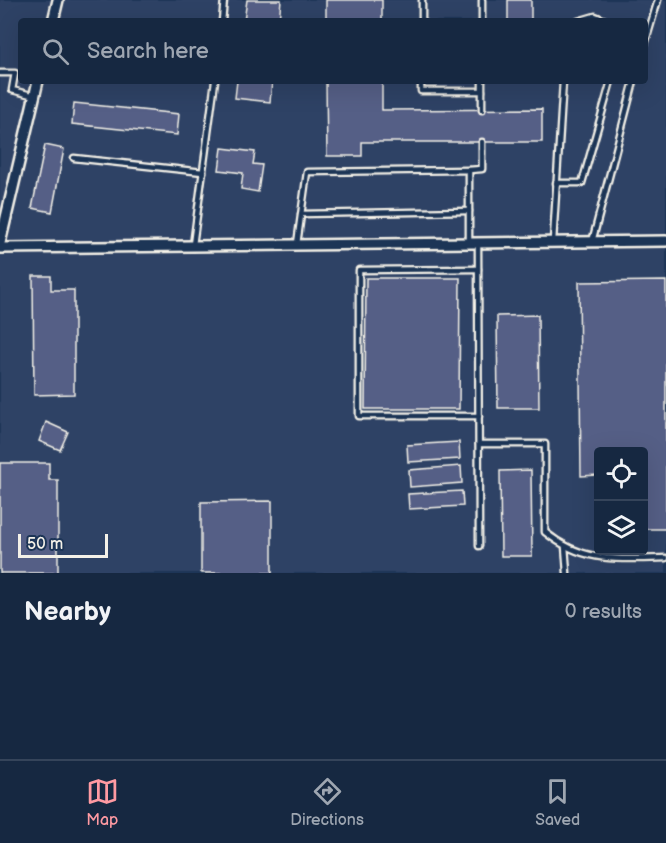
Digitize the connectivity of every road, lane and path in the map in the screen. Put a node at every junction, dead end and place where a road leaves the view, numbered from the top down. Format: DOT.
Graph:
graph roads {
  1 [pos="58,0"];
  2 [pos="224,0"];
  3 [pos="422,0"];
  4 [pos="482,0"];
  5 [pos="658,0"];
  6 [pos="54,18"];
  7 [pos="222,18"];
  8 [pos="422,18"];
  9 [pos="482,18"];
  10 [pos="648,34"];
  11 [pos="0,74"];
  12 [pos="37,84"];
  13 [pos="215,84"];
  14 [pos="422,84"];
  15 [pos="482,84"];
  16 [pos="564,84"];
  17 [pos="610,84"];
  18 [pos="633,84"];
  19 [pos="482,91"];
  20 [pos="35,96"];
  21 [pos="482,110"];
  22 [pos="482,142"];
  23 [pos="74,158"];
  24 [pos="469,170"];
  25 [pos="203,172"];
  26 [pos="556,183"];
  27 [pos="469,211"];
  28 [pos="301,214"];
  29 [pos="553,241"];
  30 [pos="666,241"];
  31 [pos="474,242"];
  32 [pos="592,242"];
  33 [pos="0,243"];
  34 [pos="297,244"];
  35 [pos="193,245"];
  36 [pos="0,248"];
  37 [pos="478,269"];
  38 [pos="479,417"];
  39 [pos="479,444"];
  40 [pos="479,546"];
  41 [pos="565,546"];
  42 [pos="666,558"];
  43 [pos="567,573"];
  1 -- 6 [label="street"];
  2 -- 7 [label="lane"];
  3 -- 8 [label="lane"];
  4 -- 9 [label="lane"];
  5 -- 10 [label="lane"];
  11 -- 20 [label="lane"];
  12 -- 20 [label="street"];
  13 -- 25 [label="lane"];
  14 -- 19 [label="lane"];
  15 -- 19 [label="lane"];
  16 -- 26 [label="lane"];
  17 -- 26 [label="lane"];
  18 -- 32 [label="lane"];
  19 -- 21 [label="lane"];
  20 -- 33 [label="street"];
  22 -- 24 [label="lane"];
  23 -- 25 [label="lane"];
  24 -- 27 [label="lane"];
  24 -- 28 [label="lane"];
  25 -- 35 [label="lane"];
  26 -- 29 [label="lane"];
  27 -- 28 [label="lane"];
  27 -- 31 [label="lane"];
  28 -- 34 [label="lane"];
  29 -- 31 [label="street"];
  29 -- 32 [label="street"];
  30 -- 32 [label="street"];
  31 -- 34 [label="street"];
  31 -- 37 [label="lane"];
  34 -- 35 [label="street"];
  35 -- 36 [label="street"];
  37 -- 38 [label="lane"];
  37 -- 38 [label="lane"];
  38 -- 39 [label="lane"];
  39 -- 40 [label="lane"];
  39 -- 41 [label="lane"];
  41 -- 42 [label="lane"];
  41 -- 43 [label="lane"];
}
